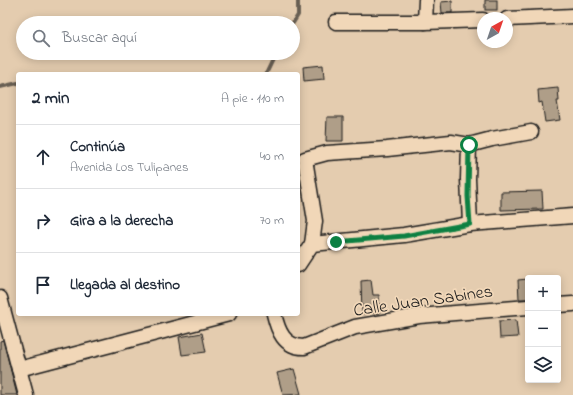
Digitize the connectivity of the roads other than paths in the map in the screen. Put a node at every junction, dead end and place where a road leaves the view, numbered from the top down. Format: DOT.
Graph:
graph roads {
  1 [pos="426,0"];
  2 [pos="573,16"];
  3 [pos="513,18"];
  4 [pos="477,20"];
  5 [pos="336,22"];
  6 [pos="425,22"];
  7 [pos="531,132"];
  8 [pos="469,145"];
  9 [pos="573,216"];
  10 [pos="470,224"];
  11 [pos="312,244"];
  12 [pos="300,262"];
  13 [pos="0,298"];
  14 [pos="573,304"];
  15 [pos="561,305"];
  16 [pos="525,307"];
  17 [pos="221,316"];
  18 [pos="274,316"];
  19 [pos="19,369"];
  20 [pos="26,395"];
  1 -- 6 [label="street"];
  2 -- 3 [label="street"];
  4 -- 6 [label="street"];
  5 -- 6 [label="street"];
  7 -- 8 [label="street"];
  8 -- 10 [label="street"];
  8 -- 11 [label="street"];
  9 -- 10 [label="street"];
  10 -- 11 [label="street"];
  11 -- 12 [label="street"];
  13 -- 19 [label="street"];
  14 -- 15 [label="street"];
  16 -- 18 [label="street, Calle Juan Sabines"];
  17 -- 19 [label="street"];
  19 -- 20 [label="street"];
}
